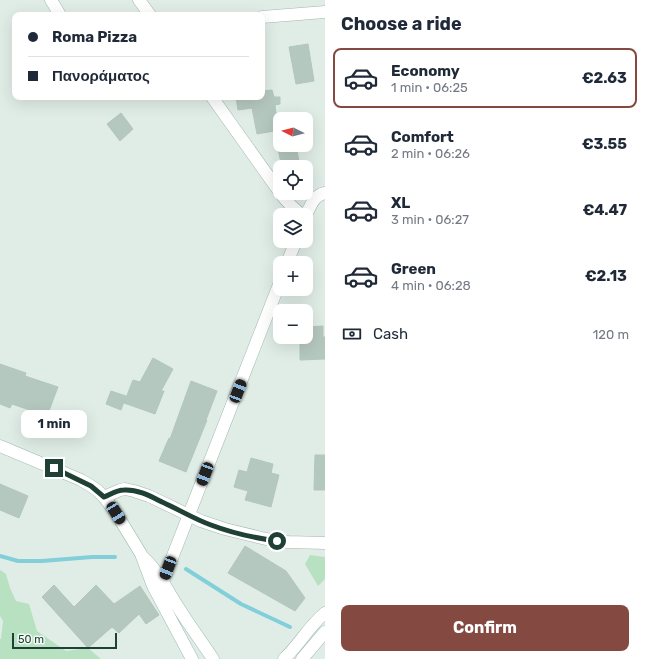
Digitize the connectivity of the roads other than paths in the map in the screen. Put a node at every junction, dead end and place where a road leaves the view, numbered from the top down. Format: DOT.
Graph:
graph roads {
  1 [pos="139,0"];
  2 [pos="148,12"];
  3 [pos="325,12"];
  4 [pos="265,17"];
  5 [pos="214,100"];
  6 [pos="325,193"];
  7 [pos="293,208"];
  8 [pos="309,208"];
  9 [pos="274,296"];
  10 [pos="0,446"];
  11 [pos="104,497"];
  12 [pos="188,515"];
  13 [pos="325,544"];
  14 [pos="141,554"];
  15 [pos="163,581"];
  16 [pos="325,613"];
  17 [pos="323,634"];
  18 [pos="306,655"];
  19 [pos="192,659"];
  20 [pos="213,659"];
  21 [pos="284,659"];
  1 -- 2 [label="street"];
  3 -- 4 [label="street"];
  5 -- 7 [label="street"];
  6 -- 8 [label="street"];
  9 -- 12 [label="street"];
  10 -- 11 [label="street"];
  11 -- 12 [label="street"];
  11 -- 14 [label="street"];
  12 -- 13 [label="street"];
  12 -- 15 [label="street"];
  14 -- 15 [label="street"];
  14 -- 19 [label="street"];
  15 -- 20 [label="street"];
  16 -- 21 [label="street"];
  17 -- 18 [label="street"];
}
